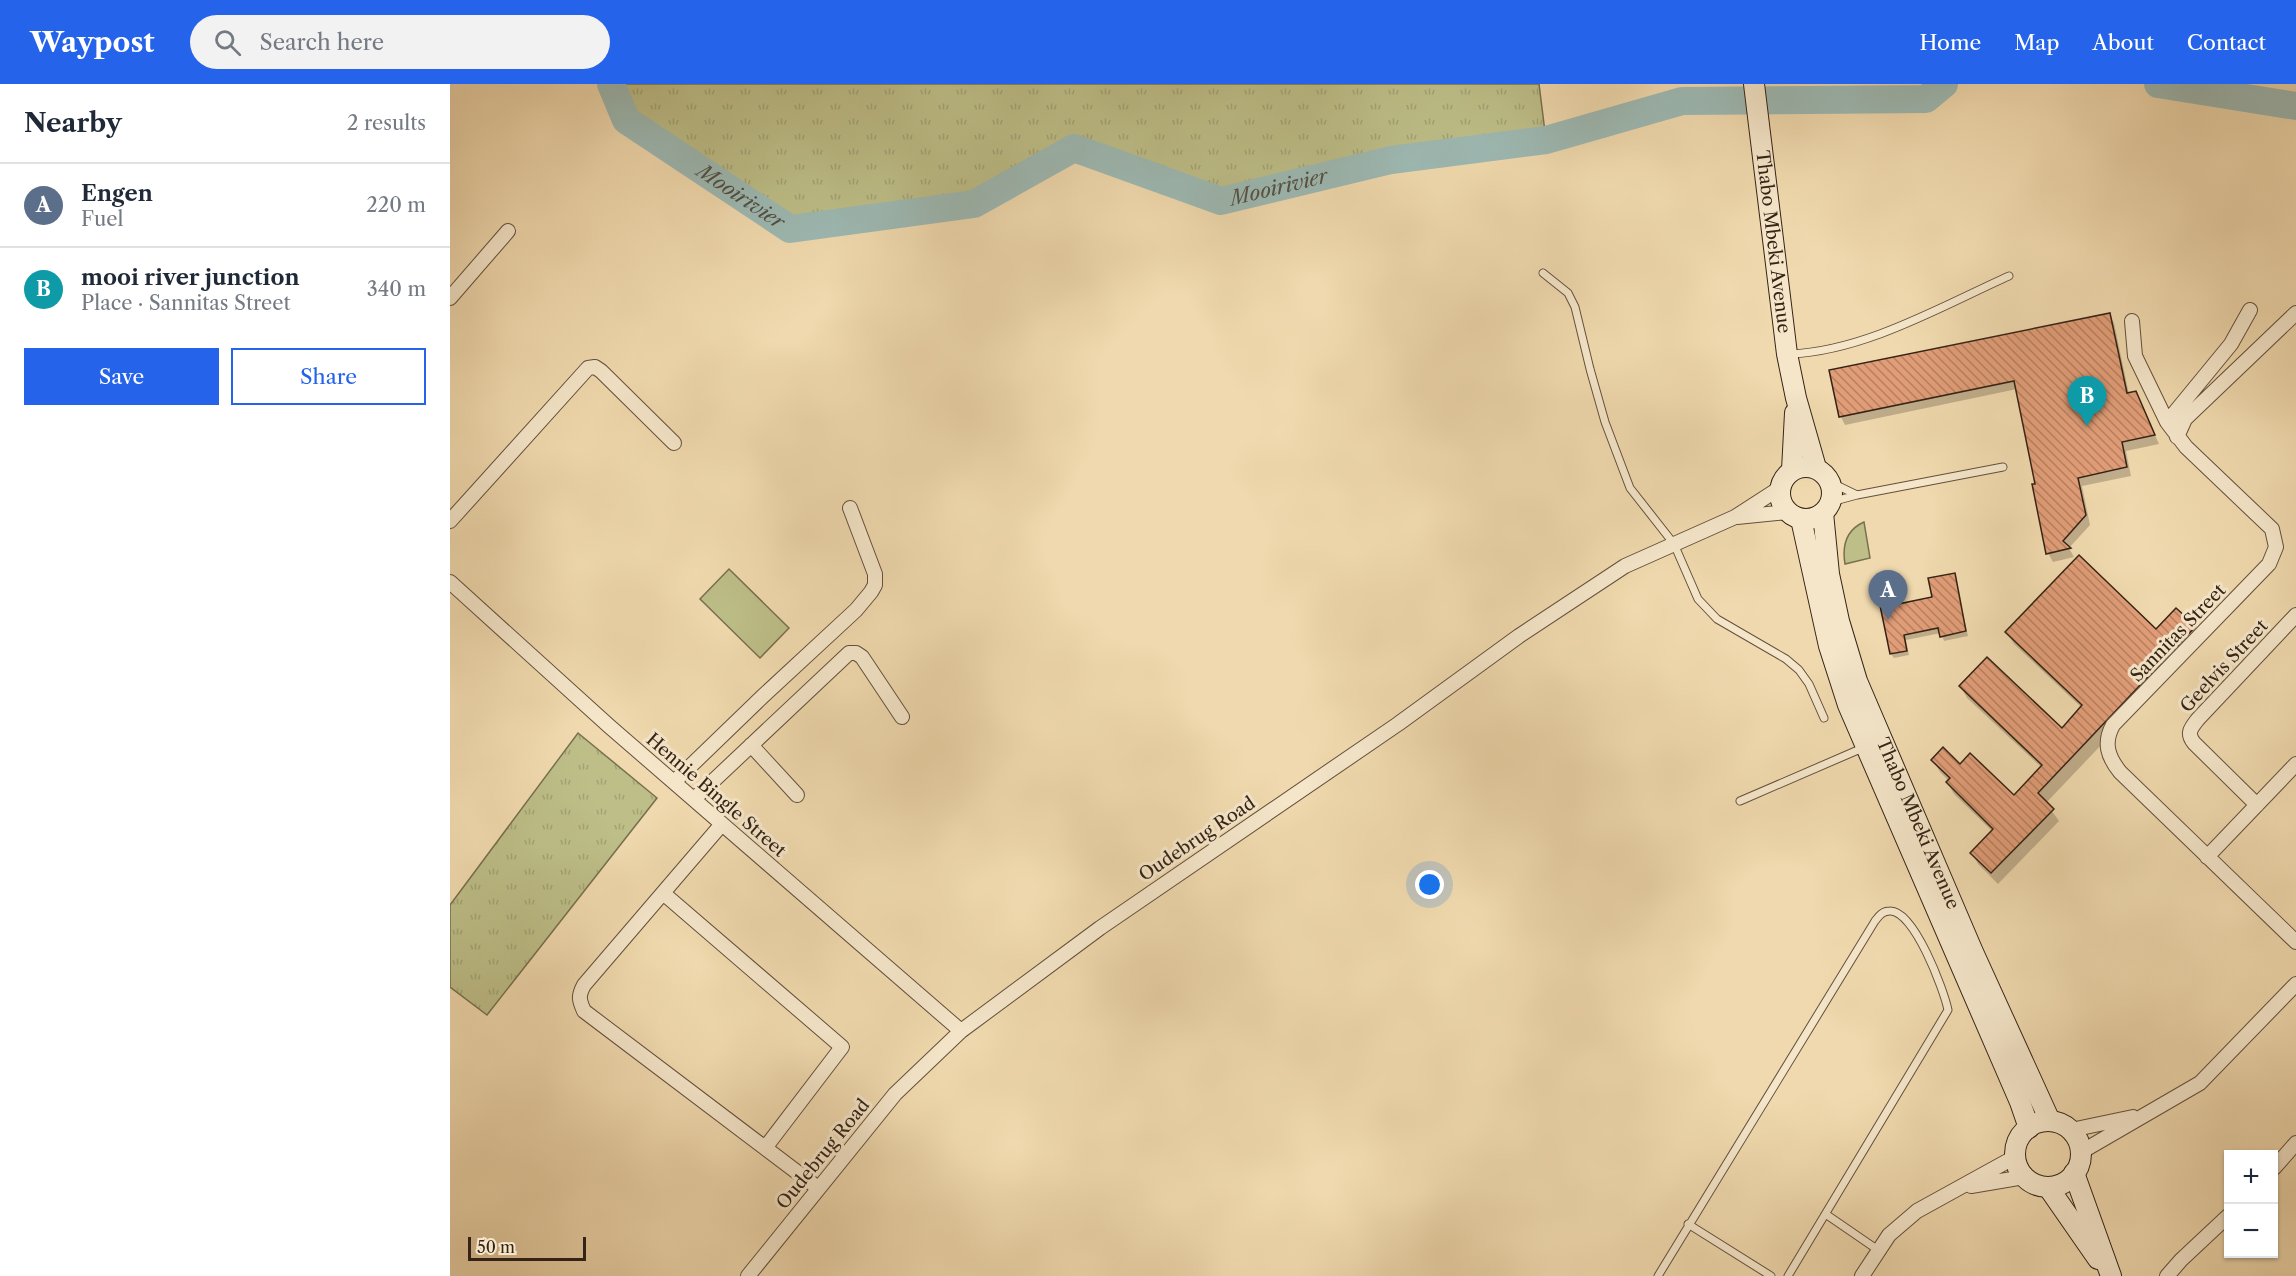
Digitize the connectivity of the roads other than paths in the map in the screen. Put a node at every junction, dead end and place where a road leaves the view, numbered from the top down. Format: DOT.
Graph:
graph roads {
  1 [pos="1754,84"];
  2 [pos="508,231"];
  3 [pos="1543,273"];
  4 [pos="2009,276"];
  5 [pos="450,298"];
  6 [pos="2250,310"];
  7 [pos="2296,312"];
  8 [pos="2132,321"];
  9 [pos="1788,354"];
  10 [pos="1796,398"];
  11 [pos="2167,422"];
  12 [pos="2177,437"];
  13 [pos="674,443"];
  14 [pos="2003,467"];
  15 [pos="1816,468"];
  16 [pos="1792,470"];
  17 [pos="1830,482"];
  18 [pos="1780,488"];
  19 [pos="1857,495"];
  20 [pos="850,508"];
  21 [pos="1827,508"];
  22 [pos="1794,516"];
  23 [pos="1735,517"];
  24 [pos="450,521"];
  25 [pos="1674,544"];
  26 [pos="450,582"];
  27 [pos="2296,615"];
  28 [pos="902,717"];
  29 [pos="1824,718"];
  30 [pos="751,746"];
  31 [pos="1865,747"];
  32 [pos="2296,764"];
  33 [pos="674,782"];
  34 [pos="797,795"];
  35 [pos="694,800"];
  36 [pos="1740,801"];
  37 [pos="2257,805"];
  38 [pos="722,824"];
  39 [pos="2207,857"];
  40 [pos="663,893"];
  41 [pos="2296,942"];
  42 [pos="2296,984"];
  43 [pos="961,1031"];
  44 [pos="2147,1115"];
  45 [pos="2050,1121"];
  46 [pos="2029,1128"];
  47 [pos="2071,1130"];
  48 [pos="2296,1143"];
  49 [pos="765,1148"];
  50 [pos="2080,1152"];
  51 [pos="2014,1157"];
  52 [pos="2278,1163"];
  53 [pos="2074,1173"];
  54 [pos="2024,1177"];
  55 [pos="2048,1187"];
  56 [pos="818,1188"];
  57 [pos="1960,1188"];
  58 [pos="1827,1215"];
  59 [pos="2224,1221"];
  60 [pos="1688,1224"];
  61 [pos="1878,1250"];
  62 [pos="748,1276"];
  63 [pos="1658,1276"];
  64 [pos="1771,1276"];
  65 [pos="1788,1276"];
  66 [pos="1862,1276"];
  67 [pos="2110,1276"];
  68 [pos="2168,1276"];
  1 -- 9 [label="main road, Thabo Mbeki Avenue"];
  2 -- 5 [label="street"];
  3 -- 25 [label="lane"];
  4 -- 9 [label="lane"];
  6 -- 11 [label="street"];
  7 -- 12 [label="street"];
  8 -- 11 [label="street, Sannitas Street"];
  9 -- 10 [label="main road, Thabo Mbeki Avenue"];
  10 -- 15 [label="main road, Thabo Mbeki Avenue"];
  10 -- 16 [label="main road, Thabo Mbeki Avenue"];
  11 -- 12 [label="street, Sannitas Street"];
  12 -- 39 [label="street, Sannitas Street"];
  13 -- 24 [label="street"];
  14 -- 19 [label="lane"];
  15 -- 16 [label="main road"];
  15 -- 17 [label="main road"];
  16 -- 18 [label="main road"];
  17 -- 19 [label="lane"];
  17 -- 21 [label="main road"];
  18 -- 22 [label="main road"];
  18 -- 23 [label="street, Oudebrug Road"];
  19 -- 21 [label="lane"];
  20 -- 33 [label="street"];
  21 -- 22 [label="main road"];
  21 -- 45 [label="main road, Thabo Mbeki Avenue"];
  22 -- 23 [label="street, Oudebrug Road"];
  22 -- 31 [label="main road, Thabo Mbeki Avenue"];
  23 -- 25 [label="street, Oudebrug Road"];
  25 -- 29 [label="lane"];
  25 -- 43 [label="street, Oudebrug Road"];
  26 -- 33 [label="street, Hennie Bingle Street"];
  27 -- 37 [label="street, Geelvis Street"];
  28 -- 30 [label="street"];
  30 -- 34 [label="street"];
  30 -- 35 [label="street"];
  31 -- 36 [label="lane"];
  31 -- 46 [label="main road, Thabo Mbeki Avenue"];
  32 -- 37 [label="street"];
  33 -- 35 [label="street, Hennie Bingle Street"];
  35 -- 38 [label="street, Hennie Bingle Street"];
  37 -- 39 [label="street"];
  38 -- 40 [label="street"];
  38 -- 43 [label="street, Hennie Bingle Street"];
  39 -- 41 [label="street, Sannitas Street"];
  40 -- 49 [label="street"];
  40 -- 49 [label="street"];
  42 -- 44 [label="street"];
  43 -- 56 [label="street, Oudebrug Road"];
  44 -- 47 [label="street"];
  44 -- 50 [label="street"];
  45 -- 46 [label="main road"];
  45 -- 47 [label="main road"];
  46 -- 51 [label="main road"];
  47 -- 50 [label="main road"];
  48 -- 52 [label="street"];
  49 -- 56 [label="street"];
  50 -- 53 [label="main road"];
  51 -- 54 [label="main road"];
  51 -- 57 [label="street"];
  53 -- 55 [label="main road"];
  53 -- 67 [label="main road"];
  54 -- 55 [label="main road"];
  54 -- 57 [label="street"];
  55 -- 67 [label="main road"];
  56 -- 62 [label="street, Oudebrug Road"];
  57 -- 61 [label="street"];
  58 -- 60 [label="lane"];
  58 -- 61 [label="lane"];
  58 -- 65 [label="lane"];
  59 -- 68 [label="street"];
  60 -- 63 [label="lane"];
  60 -- 64 [label="lane"];
  61 -- 66 [label="street"];
}
